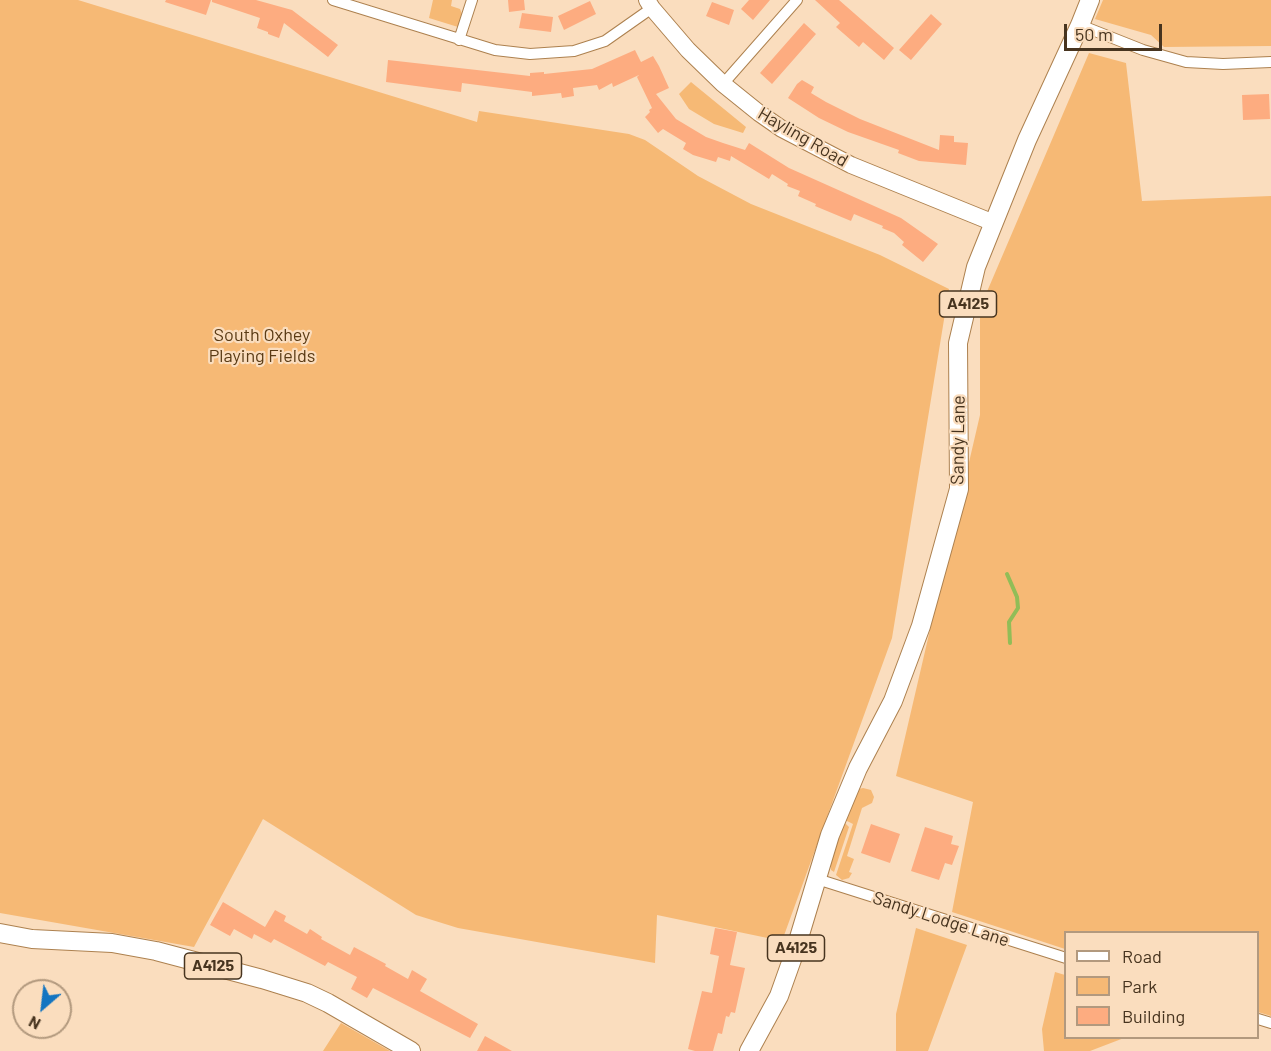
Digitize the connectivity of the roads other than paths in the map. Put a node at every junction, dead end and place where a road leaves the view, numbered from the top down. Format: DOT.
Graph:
graph roads {
  1 [pos="333,0"];
  2 [pos="472,0"];
  3 [pos="796,0"];
  4 [pos="1090,0"];
  5 [pos="649,4"];
  6 [pos="1080,25"];
  7 [pos="459,40"];
  8 [pos="1271,62"];
  9 [pos="723,84"];
  10 [pos="994,223"];
  11 [pos="818,879"];
  12 [pos="0,933"];
  13 [pos="1064,958"];
  14 [pos="411,1051"];
  15 [pos="749,1051"];
  1 -- 7 [label="street"];
  2 -- 7 [label="street"];
  3 -- 9 [label="street"];
  4 -- 6 [label="main road, Sandy Lane / A4125"];
  5 -- 7 [label="street"];
  5 -- 9 [label="street, Hayling Road"];
  6 -- 8 [label="street"];
  6 -- 10 [label="main road, Sandy Lane / A4125"];
  9 -- 10 [label="street, Hayling Road"];
  10 -- 11 [label="main road, Sandy Lane / A4125"];
  11 -- 13 [label="street, Sandy Lodge Lane"];
  11 -- 15 [label="main road, A4125"];
  12 -- 14 [label="main road, A4125"];
}
